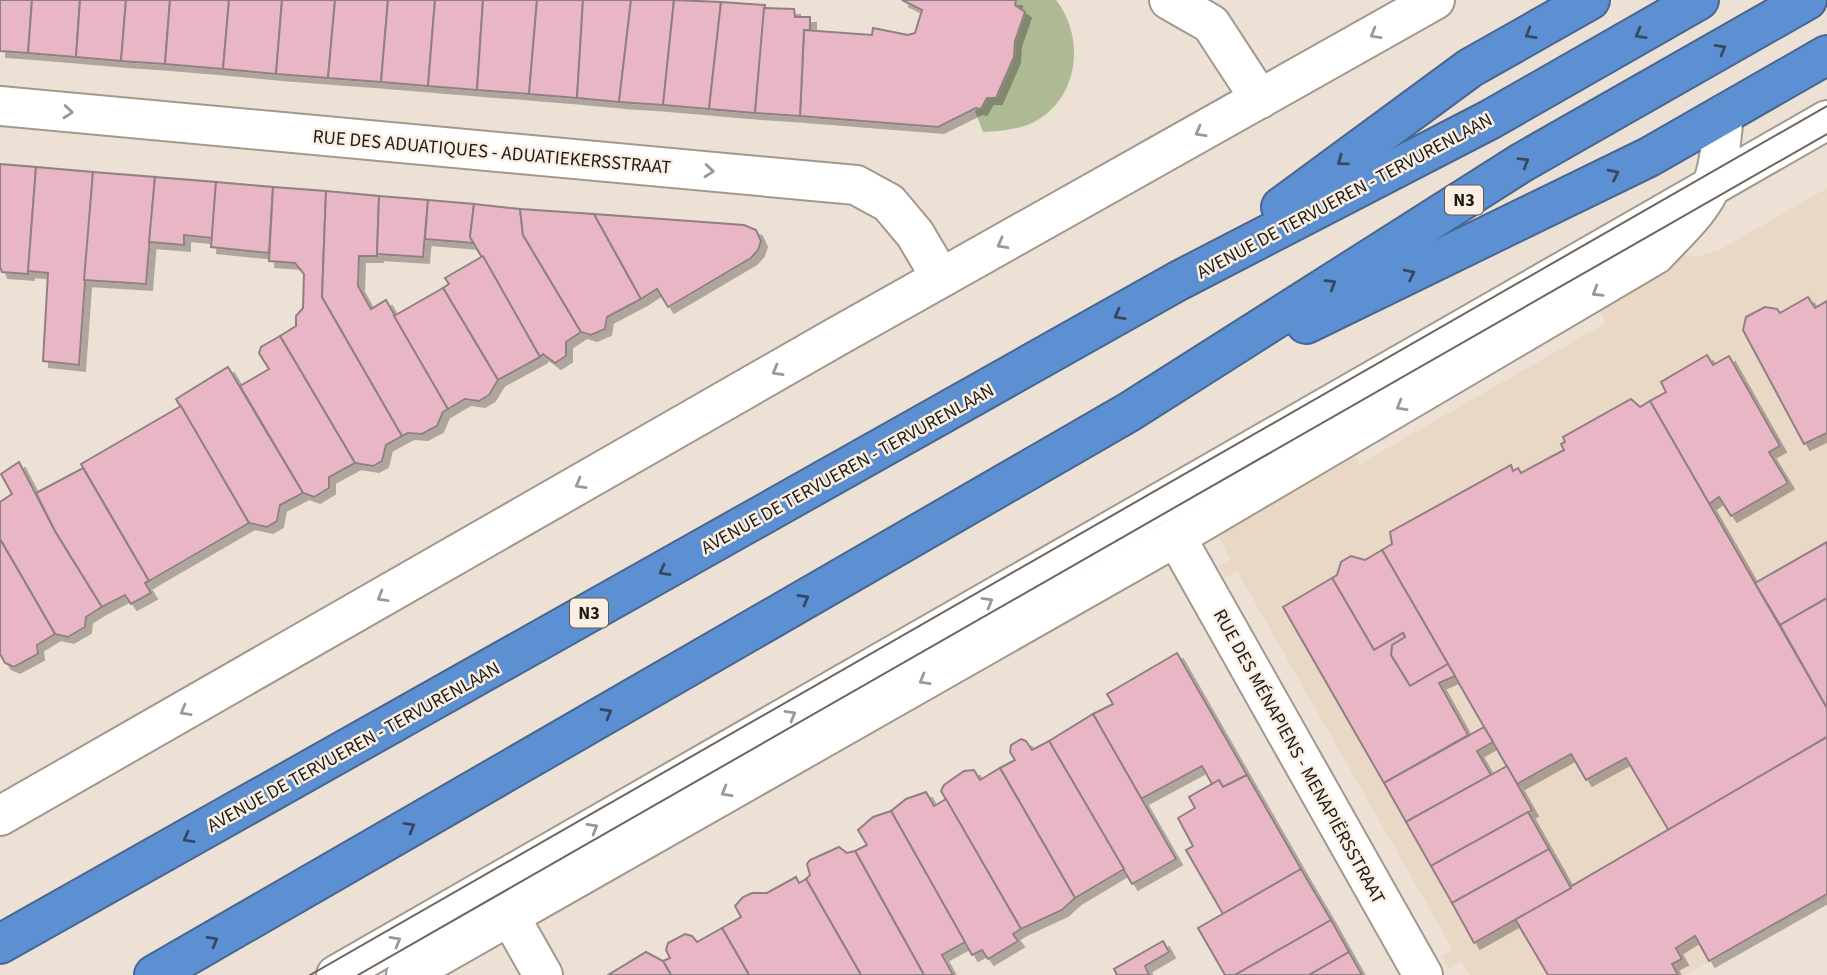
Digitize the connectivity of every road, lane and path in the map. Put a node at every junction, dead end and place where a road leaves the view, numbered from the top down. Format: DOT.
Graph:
graph roads {
  1 [pos="1168,0"];
  2 [pos="1435,0"];
  3 [pos="1590,0"];
  4 [pos="1699,0"];
  5 [pos="1807,0"];
  6 [pos="1827,55"];
  7 [pos="1260,99"];
  8 [pos="0,106"];
  9 [pos="1724,114"];
  10 [pos="1827,120"];
  11 [pos="1712,187"];
  12 [pos="941,278"];
  13 [pos="1178,281"];
  14 [pos="1129,412"];
  15 [pos="1176,537"];
  16 [pos="0,816"];
  17 [pos="509,915"];
  18 [pos="0,944"];
  19 [pos="154,975"];
  20 [pos="336,975"];
  21 [pos="406,975"];
  22 [pos="542,975"];
  23 [pos="1423,975"];
  1 -- 7 [label="street"];
  2 -- 7 [label="street, one-way"];
  3 -- 13 [label="highway, one-way"];
  4 -- 13 [label="highway, AVENUE DE TERVUEREN - TERVURENLAAN / N3, one-way"];
  14 -- 5 [label="highway, N3, one-way"];
  6 -- 9 [label="highway"];
  7 -- 12 [label="street, one-way"];
  8 -- 12 [label="street, RUE DES ADUATIQUES - ADUATIEKERSSTRAAT, one-way"];
  9 -- 11 [label="street"];
  14 -- 9 [label="highway, one-way"];
  10 -- 11 [label="street"];
  11 -- 15 [label="street, one-way"];
  20 -- 11 [label="street, one-way"];
  12 -- 16 [label="street, one-way"];
  13 -- 18 [label="highway, AVENUE DE TERVUEREN - TERVURENLAAN / N3, one-way"];
  19 -- 14 [label="highway, N3, one-way"];
  15 -- 17 [label="street, one-way"];
  15 -- 23 [label="street, RUE DES MÉNAPIENS - MENAPIËRSSTRAAT"];
  17 -- 21 [label="street"];
  17 -- 22 [label="street"];
}
